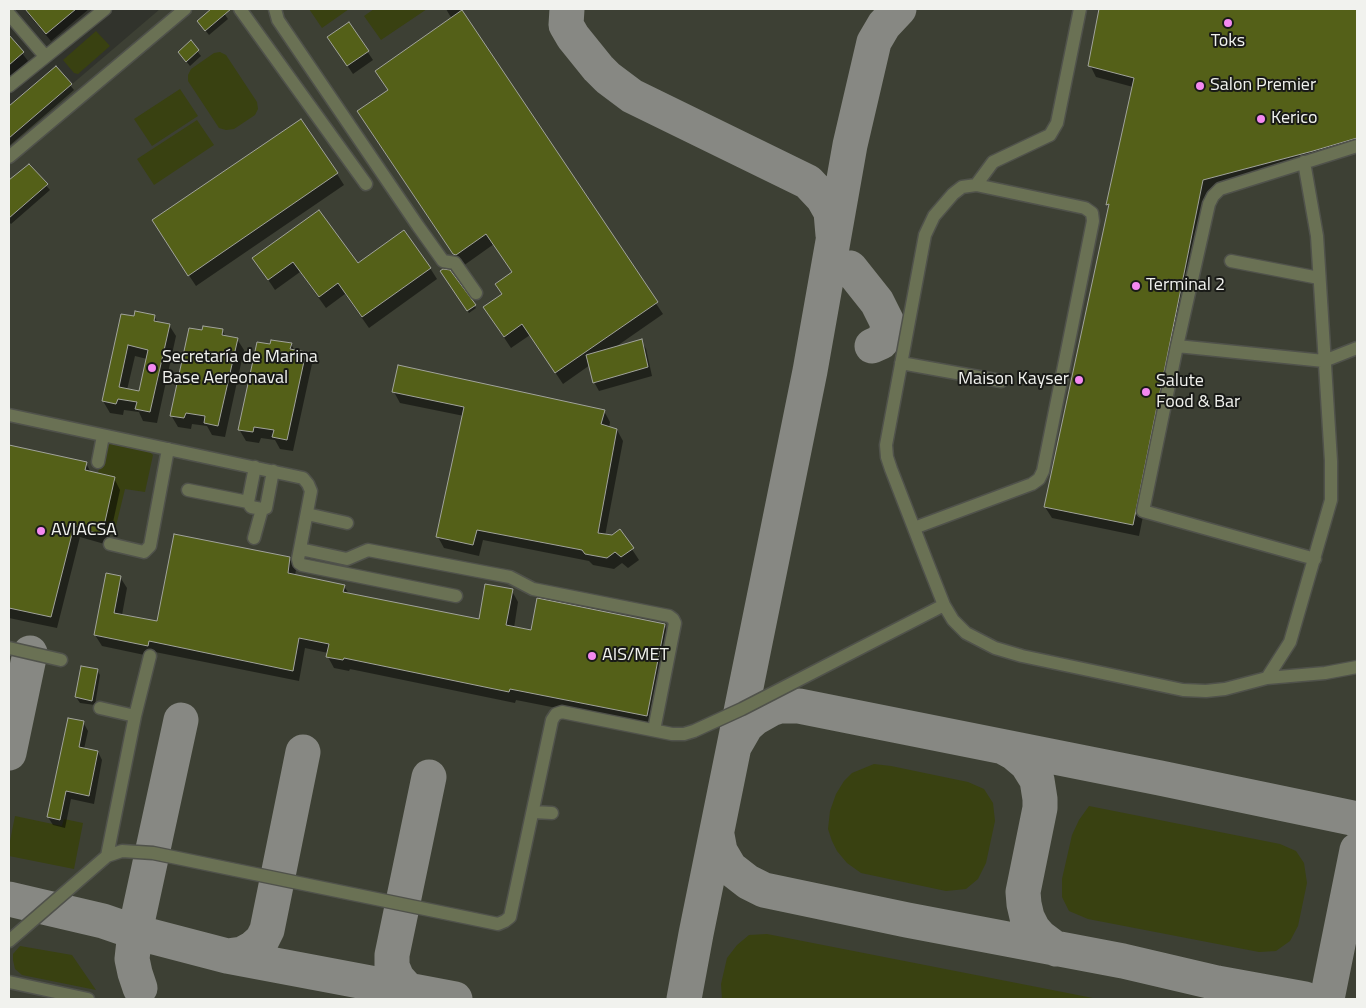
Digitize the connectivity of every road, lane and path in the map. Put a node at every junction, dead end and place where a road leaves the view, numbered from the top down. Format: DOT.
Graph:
graph roads {
  1 [pos="105,9"];
  2 [pos="185,9"];
  3 [pos="240,9"];
  4 [pos="275,9"];
  5 [pos="1080,9"];
  6 [pos="9,14"];
  7 [pos="45,56"];
  8 [pos="9,86"];
  9 [pos="1357,146"];
  10 [pos="9,157"];
  11 [pos="1304,162"];
  12 [pos="366,184"];
  13 [pos="976,185"];
  14 [pos="1231,261"];
  15 [pos="1319,278"];
  16 [pos="476,293"];
  17 [pos="1177,346"];
  18 [pos="1357,348"];
  19 [pos="1324,361"];
  20 [pos="901,363"];
  21 [pos="1001,382"];
  22 [pos="9,415"];
  23 [pos="103,436"];
  24 [pos="168,450"];
  25 [pos="98,462"];
  26 [pos="254,467"];
  27 [pos="273,471"];
  28 [pos="188,490"];
  29 [pos="248,502"];
  30 [pos="262,510"];
  31 [pos="306,514"];
  32 [pos="347,523"];
  33 [pos="914,528"];
  34 [pos="254,538"];
  35 [pos="110,544"];
  36 [pos="300,549"];
  37 [pos="1315,559"];
  38 [pos="456,596"];
  39 [pos="944,605"];
  40 [pos="9,648"];
  41 [pos="150,656"];
  42 [pos="61,660"];
  43 [pos="1357,667"];
  44 [pos="1267,678"];
  45 [pos="100,708"];
  46 [pos="135,716"];
  47 [pos="654,730"];
  48 [pos="533,812"];
  49 [pos="552,813"];
  50 [pos="107,856"];
  51 [pos="9,941"];
  52 [pos="9,982"];
  53 [pos="88,999"];
  1 -- 7 [label="street"];
  2 -- 10 [label="street"];
  3 -- 12 [label="street"];
  4 -- 16 [label="street"];
  5 -- 13 [label="street"];
  6 -- 7 [label="street"];
  7 -- 8 [label="street"];
  9 -- 11 [label="street"];
  11 -- 15 [label="street"];
  11 -- 17 [label="street"];
  13 -- 20 [label="street"];
  13 -- 33 [label="street"];
  14 -- 15 [label="street"];
  15 -- 19 [label="street"];
  17 -- 19 [label="street"];
  17 -- 37 [label="street"];
  18 -- 19 [label="street"];
  19 -- 37 [label="street"];
  20 -- 21 [label="street"];
  20 -- 33 [label="street"];
  22 -- 23 [label="street"];
  23 -- 24 [label="street"];
  23 -- 25 [label="street"];
  24 -- 26 [label="street"];
  24 -- 35 [label="street"];
  26 -- 27 [label="street"];
  26 -- 29 [label="street"];
  27 -- 30 [label="street"];
  27 -- 31 [label="street"];
  28 -- 29 [label="street"];
  29 -- 30 [label="street"];
  30 -- 34 [label="street"];
  31 -- 32 [label="street"];
  31 -- 36 [label="street"];
  33 -- 39 [label="street"];
  36 -- 38 [label="street"];
  36 -- 47 [label="street"];
  37 -- 44 [label="street"];
  39 -- 44 [label="street"];
  39 -- 47 [label="street"];
  40 -- 42 [label="street"];
  41 -- 46 [label="street"];
  43 -- 44 [label="street"];
  45 -- 46 [label="street"];
  46 -- 50 [label="street"];
  47 -- 48 [label="street"];
  48 -- 49 [label="street"];
  48 -- 50 [label="street"];
  50 -- 51 [label="street"];
  52 -- 53 [label="street"];
}
